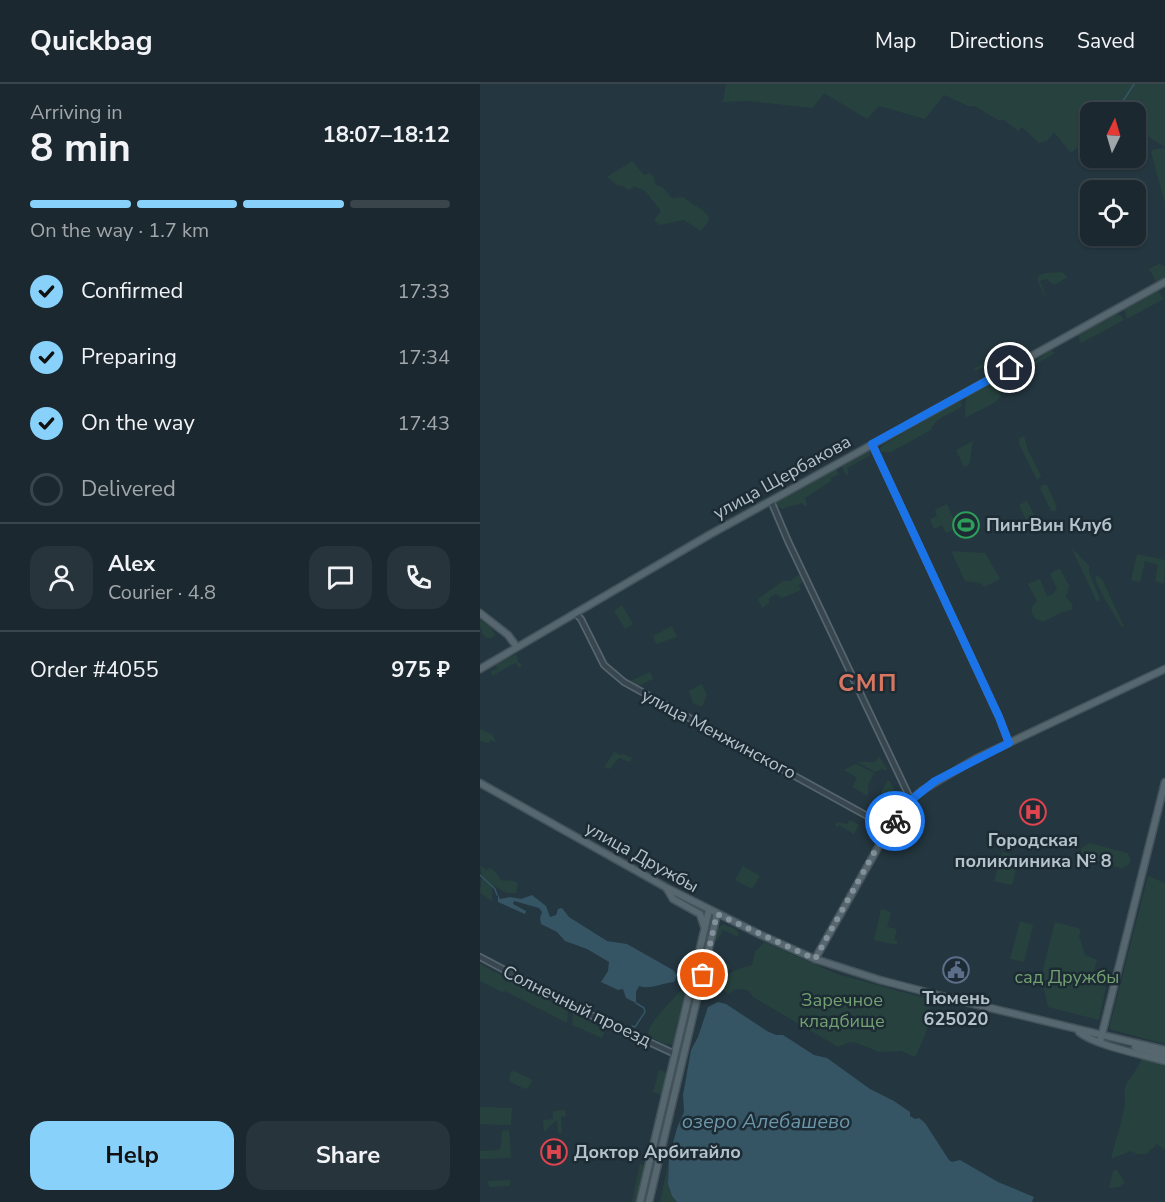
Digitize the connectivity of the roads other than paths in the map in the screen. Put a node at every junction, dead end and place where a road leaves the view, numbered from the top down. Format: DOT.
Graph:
graph roads {
  1 [pos="1165,282"];
  2 [pos="872,444"];
  3 [pos="771,501"];
  4 [pos="480,613"];
  5 [pos="574,613"];
  6 [pos="517,648"];
  7 [pos="480,669"];
  8 [pos="1165,669"];
  9 [pos="1009,743"];
  10 [pos="480,783"];
  11 [pos="1165,783"];
  12 [pos="911,800"];
  13 [pos="889,828"];
  14 [pos="667,888"];
  15 [pos="709,910"];
  16 [pos="717,914"];
  17 [pos="704,929"];
  18 [pos="480,957"];
  19 [pos="815,959"];
  20 [pos="1071,1029"];
  21 [pos="1101,1038"];
  22 [pos="1165,1052"];
  23 [pos="675,1054"];
  24 [pos="1165,1061"];
  25 [pos="649,1163"];
  26 [pos="657,1166"];
  27 [pos="640,1202"];
  28 [pos="649,1202"];
  1 -- 2 [label="main road, улица Щербакова"];
  2 -- 3 [label="main road, улица Щербакова"];
  2 -- 9 [label="street"];
  3 -- 5 [label="main road, улица Щербакова"];
  3 -- 12 [label="street"];
  4 -- 6 [label="main road"];
  5 -- 6 [label="main road, улица Щербакова"];
  5 -- 13 [label="street, улица Менжинского"];
  6 -- 7 [label="main road, улица Щербакова"];
  8 -- 9 [label="main road"];
  9 -- 12 [label="main road"];
  10 -- 14 [label="main road, улица Дружбы"];
  11 -- 21 [label="main road"];
  12 -- 13 [label="main road"];
  13 -- 19 [label="main road"];
  14 -- 15 [label="main road, улица Дружбы"];
  14 -- 17 [label="main road"];
  15 -- 16 [label="main road, улица Дружбы"];
  15 -- 17 [label="main road"];
  16 -- 19 [label="main road, улица Дружбы"];
  16 -- 26 [label="main road"];
  17 -- 23 [label="main road"];
  18 -- 23 [label="street, Солнечный проезд"];
  19 -- 20 [label="main road, улица Дружбы"];
  20 -- 21 [label="main road, улица Дружбы"];
  20 -- 21 [label="main road, улица Дружбы"];
  21 -- 22 [label="main road, улица Дружбы"];
  21 -- 24 [label="main road"];
  23 -- 25 [label="main road"];
  25 -- 26 [label="main road"];
  25 -- 27 [label="main road"];
  26 -- 28 [label="main road"];
}
